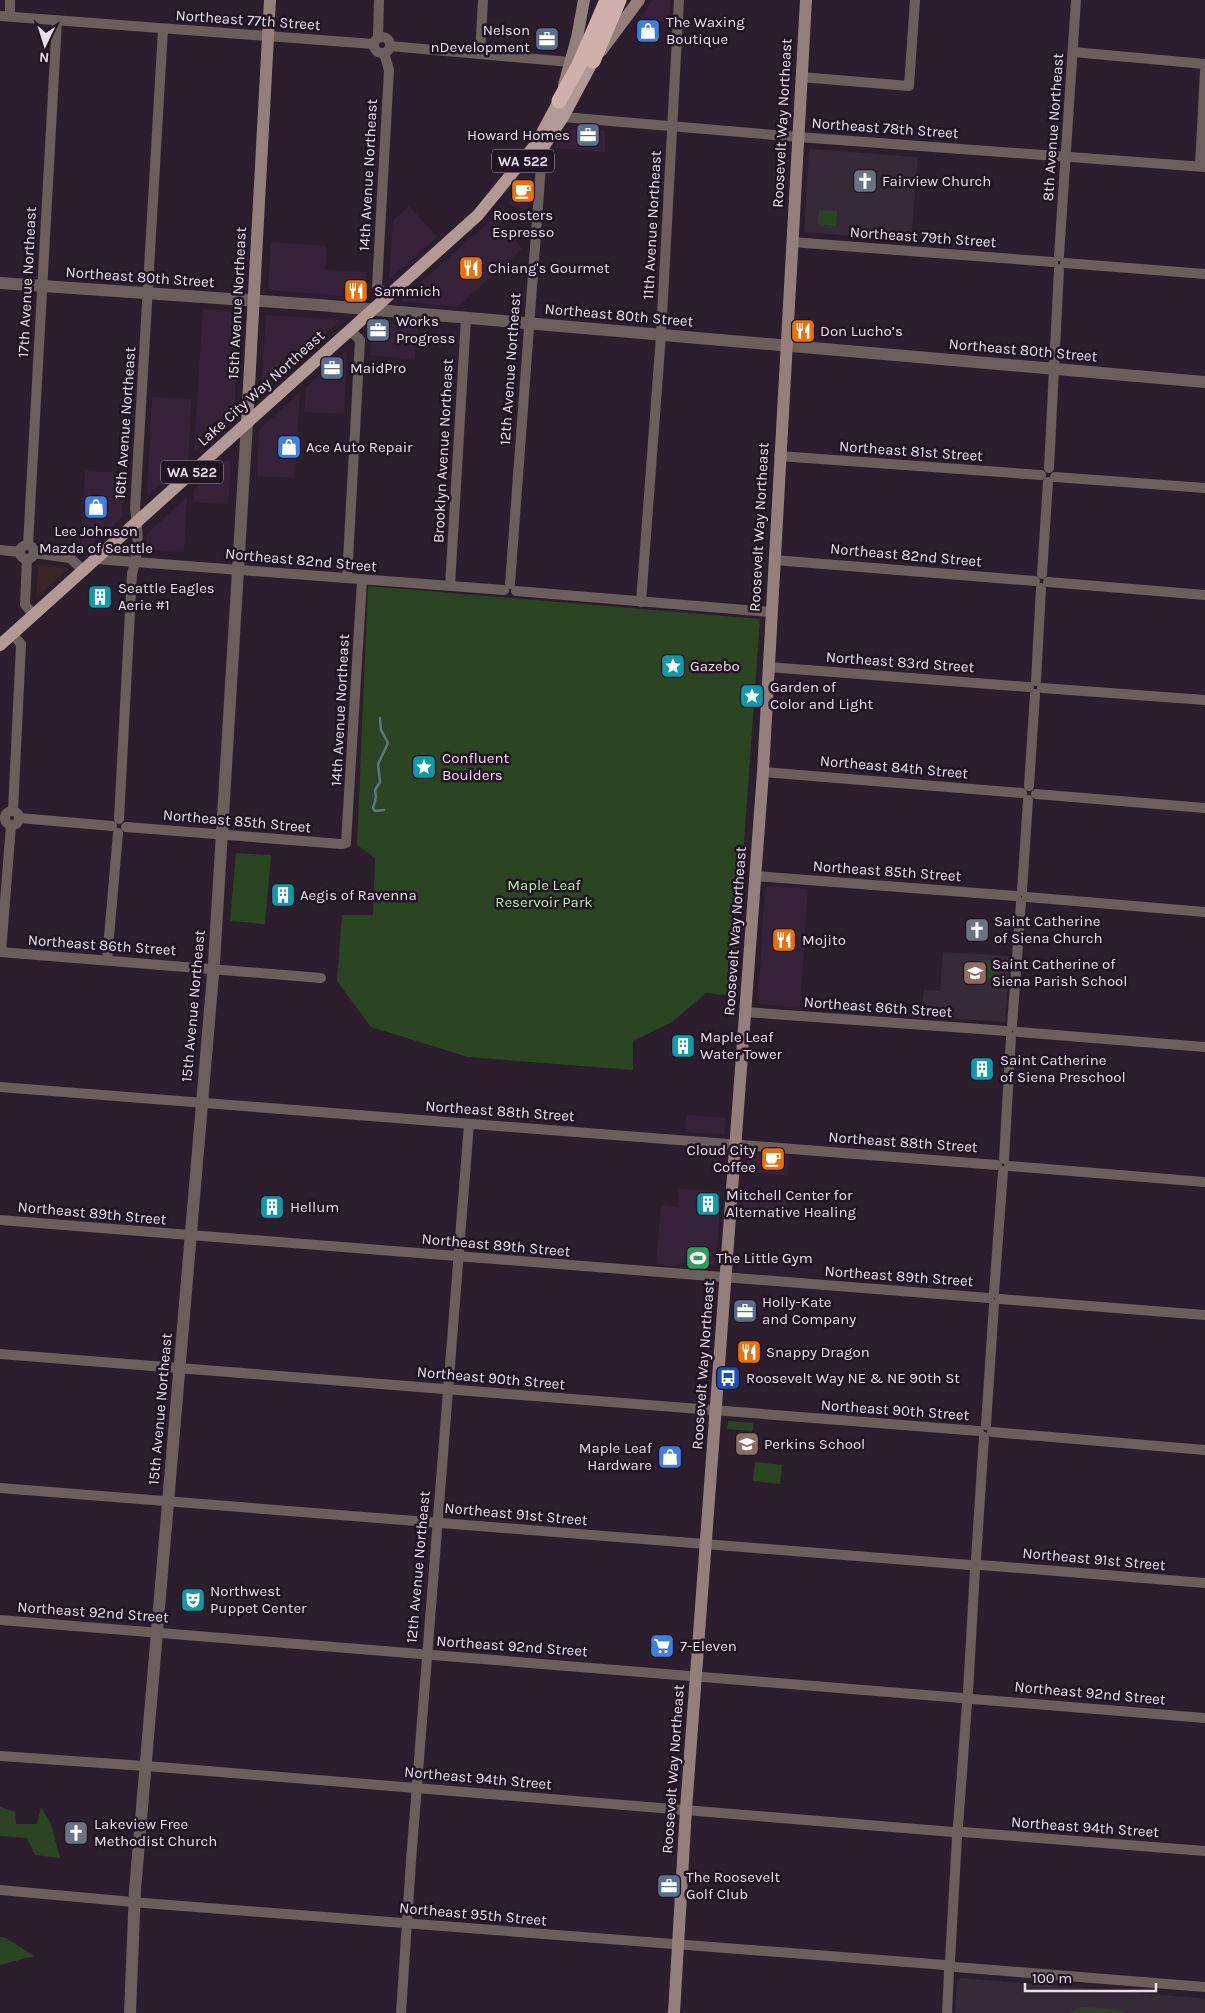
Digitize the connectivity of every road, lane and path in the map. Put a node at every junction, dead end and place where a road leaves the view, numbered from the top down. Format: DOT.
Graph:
graph roads {
  1 [pos="10,0"];
  2 [pos="270,0"];
  3 [pos="380,0"];
  4 [pos="483,0"];
  5 [pos="584,0"];
  6 [pos="607,0"];
  7 [pos="619,0"];
  8 [pos="639,0"];
  9 [pos="679,0"];
  10 [pos="806,0"];
  11 [pos="915,0"];
  12 [pos="1076,0"];
  13 [pos="5,16"];
  14 [pos="57,20"];
  15 [pos="163,29"];
  16 [pos="268,36"];
  17 [pos="376,41"];
  18 [pos="387,49"];
  19 [pos="1073,52"];
  20 [pos="480,54"];
  21 [pos="593,60"];
  22 [pos="570,62"];
  23 [pos="1205,64"];
  24 [pos="1205,70"];
  25 [pos="801,77"];
  26 [pos="559,101"];
  27 [pos="563,117"];
  28 [pos="673,127"];
  29 [pos="798,137"];
  30 [pos="1065,156"];
  31 [pos="534,160"];
  32 [pos="1202,166"];
  33 [pos="478,215"];
  34 [pos="792,242"];
  35 [pos="1059,262"];
  36 [pos="1205,274"];
  37 [pos="0,283"];
  38 [pos="42,286"];
  39 [pos="148,294"];
  40 [pos="387,297"];
  41 [pos="254,300"];
  42 [pos="372,310"];
  43 [pos="466,318"];
  44 [pos="530,324"];
  45 [pos="350,330"];
  46 [pos="661,335"];
  47 [pos="786,346"];
  48 [pos="1054,369"];
  49 [pos="1205,382"];
  50 [pos="247,423"];
  51 [pos="779,456"];
  52 [pos="1048,476"];
  53 [pos="1205,488"];
  54 [pos="138,522"];
  55 [pos="0,550"];
  56 [pos="27,552"];
  57 [pos="96,559"];
  58 [pos="774,560"];
  59 [pos="136,562"];
  60 [pos="239,570"];
  61 [pos="84,571"];
  62 [pos="347,578"];
  63 [pos="362,580"];
  64 [pos="1041,581"];
  65 [pos="450,586"];
  66 [pos="510,588"];
  67 [pos="1205,594"];
  68 [pos="641,602"];
  69 [pos="771,612"];
  70 [pos="34,615"];
  71 [pos="12,634"];
  72 [pos="0,646"];
  73 [pos="768,667"];
  74 [pos="1035,687"];
  75 [pos="1205,700"];
  76 [pos="763,772"];
  77 [pos="1029,794"];
  78 [pos="1205,808"];
  79 [pos="10,818"];
  80 [pos="119,826"];
  81 [pos="222,834"];
  82 [pos="346,843"];
  83 [pos="756,876"];
  84 [pos="1022,897"];
  85 [pos="1205,912"];
  86 [pos="1,952"];
  87 [pos="107,960"];
  88 [pos="213,969"];
  89 [pos="320,978"];
  90 [pos="746,1012"];
  91 [pos="1012,1032"];
  92 [pos="1205,1047"];
  93 [pos="0,1087"];
  94 [pos="202,1103"];
  95 [pos="469,1124"];
  96 [pos="735,1145"];
  97 [pos="1003,1165"];
  98 [pos="1205,1182"];
  99 [pos="0,1220"];
  100 [pos="191,1236"];
  101 [pos="459,1257"];
  102 [pos="725,1278"];
  103 [pos="994,1298"];
  104 [pos="1205,1315"];
  105 [pos="0,1354"];
  106 [pos="179,1368"];
  107 [pos="447,1389"];
  108 [pos="716,1411"];
  109 [pos="985,1432"];
  110 [pos="1205,1450"];
  111 [pos="0,1488"];
  112 [pos="168,1502"];
  113 [pos="438,1523"];
  114 [pos="707,1544"];
  115 [pos="976,1565"];
  116 [pos="1205,1583"];
  117 [pos="0,1620"];
  118 [pos="157,1632"];
  119 [pos="427,1655"];
  120 [pos="696,1675"];
  121 [pos="967,1698"];
  122 [pos="1205,1718"];
  123 [pos="0,1756"];
  124 [pos="146,1766"];
  125 [pos="417,1788"];
  126 [pos="686,1809"];
  127 [pos="958,1832"];
  128 [pos="1205,1851"];
  129 [pos="0,1890"];
  130 [pos="135,1902"];
  131 [pos="406,1923"];
  132 [pos="677,1945"];
  133 [pos="950,1966"];
  134 [pos="1205,1987"];
  135 [pos="130,2013"];
  136 [pos="401,2013"];
  137 [pos="674,2013"];
  138 [pos="947,2013"];
  1 -- 13 [label="street"];
  2 -- 16 [label="main road, 15th Avenue Northeast"];
  3 -- 17 [label="street"];
  4 -- 20 [label="street"];
  5 -- 22 [label="main road"];
  6 -- 26 [label="highway, WA 522"];
  7 -- 21 [label="highway, WA 522"];
  8 -- 21 [label="main road, Lake City Way Northeast"];
  9 -- 28 [label="street, 11th Avenue Northeast"];
  10 -- 25 [label="main road, Roosevelt Way Northeast"];
  11 -- 25 [label="street"];
  12 -- 19 [label="street, 8th Avenue Northeast"];
  13 -- 14 [label="street, Northeast 77th Street"];
  14 -- 15 [label="street, Northeast 77th Street"];
  14 -- 38 [label="street, 17th Avenue Northeast"];
  15 -- 16 [label="street, Northeast 77th Street"];
  15 -- 39 [label="street, 16th Avenue Northeast"];
  16 -- 17 [label="street, Northeast 77th Street"];
  16 -- 41 [label="main road, 15th Avenue Northeast"];
  17 -- 18 [label="street"];
  18 -- 20 [label="street"];
  18 -- 40 [label="street, 14th Avenue Northeast"];
  19 -- 23 [label="street"];
  19 -- 30 [label="street, 8th Avenue Northeast"];
  20 -- 22 [label="street"];
  21 -- 27 [label="main road, Lake City Way Northeast / WA 522"];
  22 -- 26 [label="main road"];
  24 -- 32 [label="street"];
  25 -- 29 [label="main road, Roosevelt Way Northeast"];
  26 -- 33 [label="main road, Lake City Way Northeast / WA 522"];
  27 -- 28 [label="street, Northeast 78th Street"];
  27 -- 31 [label="main road, Lake City Way Northeast / WA 522"];
  28 -- 29 [label="street, Northeast 78th Street"];
  28 -- 46 [label="street, 11th Avenue Northeast"];
  29 -- 30 [label="street, Northeast 78th Street"];
  29 -- 34 [label="main road, Roosevelt Way Northeast"];
  30 -- 32 [label="street, Northeast 78th Street"];
  30 -- 35 [label="street, 8th Avenue Northeast"];
  31 -- 33 [label="main road, Lake City Way Northeast / WA 522"];
  31 -- 44 [label="street, 12th Avenue Northeast"];
  33 -- 40 [label="main road, Lake City Way Northeast / WA 522"];
  34 -- 35 [label="street, Northeast 79th Street"];
  34 -- 47 [label="main road, Roosevelt Way Northeast"];
  35 -- 36 [label="street, Northeast 79th Street"];
  35 -- 48 [label="street, 8th Avenue Northeast"];
  37 -- 38 [label="street, Northeast 80th Street"];
  38 -- 39 [label="street, Northeast 80th Street"];
  38 -- 56 [label="street, 17th Avenue Northeast"];
  39 -- 41 [label="street, Northeast 80th Street"];
  39 -- 54 [label="street, 16th Avenue Northeast"];
  40 -- 42 [label="main road, Lake City Way Northeast / WA 522"];
  41 -- 42 [label="street, Northeast 80th Street"];
  41 -- 50 [label="main road, 15th Avenue Northeast"];
  42 -- 43 [label="street, Northeast 80th Street"];
  42 -- 45 [label="main road, Lake City Way Northeast / WA 522"];
  43 -- 44 [label="street, Northeast 80th Street"];
  43 -- 65 [label="street, Brooklyn Avenue Northeast"];
  44 -- 46 [label="street, Northeast 80th Street"];
  44 -- 66 [label="street, 12th Avenue Northeast"];
  45 -- 50 [label="main road, Lake City Way Northeast / WA 522"];
  45 -- 62 [label="street"];
  46 -- 47 [label="street, Northeast 80th Street"];
  46 -- 68 [label="street, 11th Avenue Northeast"];
  47 -- 48 [label="street, Northeast 80th Street"];
  47 -- 51 [label="main road, Roosevelt Way Northeast"];
  48 -- 49 [label="street, Northeast 80th Street"];
  48 -- 52 [label="street, 8th Avenue Northeast"];
  50 -- 54 [label="main road, Lake City Way Northeast / WA 522"];
  50 -- 60 [label="street, 15th Avenue Northeast"];
  51 -- 52 [label="street, Northeast 81st Street"];
  51 -- 58 [label="main road, Roosevelt Way Northeast"];
  52 -- 53 [label="street, Northeast 81st Street"];
  52 -- 64 [label="street, 8th Avenue Northeast"];
  54 -- 57 [label="main road, Lake City Way Northeast / WA 522"];
  54 -- 59 [label="street, 16th Avenue Northeast"];
  55 -- 56 [label="street"];
  56 -- 61 [label="street"];
  56 -- 70 [label="street, 17th Avenue Northeast"];
  57 -- 59 [label="street, Northeast 82nd Street"];
  57 -- 61 [label="main road, Lake City Way Northeast / WA 522"];
  58 -- 64 [label="street, Northeast 82nd Street"];
  58 -- 69 [label="main road, Roosevelt Way Northeast"];
  59 -- 60 [label="street, Northeast 82nd Street"];
  59 -- 80 [label="street, 16th Avenue Northeast"];
  60 -- 62 [label="street, Northeast 82nd Street"];
  60 -- 81 [label="street, 15th Avenue Northeast"];
  61 -- 70 [label="main road, Lake City Way Northeast / WA 522"];
  62 -- 63 [label="street, Northeast 82nd Street"];
  63 -- 65 [label="street, Northeast 82nd Street"];
  63 -- 82 [label="street, 14th Avenue Northeast"];
  64 -- 67 [label="street, Northeast 82nd Street"];
  64 -- 74 [label="street, 8th Avenue Northeast"];
  65 -- 66 [label="street, Northeast 82nd Street"];
  66 -- 68 [label="street, Northeast 82nd Street"];
  68 -- 69 [label="street, Northeast 82nd Street"];
  69 -- 73 [label="main road, Roosevelt Way Northeast"];
  70 -- 71 [label="main road, Lake City Way Northeast / WA 522"];
  71 -- 72 [label="main road, Lake City Way Northeast / WA 522"];
  71 -- 79 [label="street"];
  73 -- 74 [label="street, Northeast 83rd Street"];
  73 -- 76 [label="main road, Roosevelt Way Northeast"];
  74 -- 75 [label="street, Northeast 83rd Street"];
  74 -- 77 [label="street, 8th Avenue Northeast"];
  76 -- 77 [label="street, Northeast 84th Street"];
  76 -- 83 [label="main road, Roosevelt Way Northeast"];
  77 -- 78 [label="street, Northeast 84th Street"];
  77 -- 84 [label="street, 8th Avenue Northeast"];
  79 -- 80 [label="street, Northeast 85th Street"];
  79 -- 86 [label="street"];
  80 -- 81 [label="street, Northeast 85th Street"];
  80 -- 87 [label="street, 16th Avenue Northeast"];
  81 -- 82 [label="street, Northeast 85th Street"];
  81 -- 88 [label="street, 15th Avenue Northeast"];
  83 -- 84 [label="street, Northeast 85th Street"];
  83 -- 90 [label="main road, Roosevelt Way Northeast"];
  84 -- 85 [label="street, Northeast 85th Street"];
  84 -- 91 [label="street, 8th Avenue Northeast"];
  86 -- 87 [label="street, Northeast 86th Street"];
  87 -- 88 [label="street, Northeast 86th Street"];
  88 -- 89 [label="street, Northeast 86th Street"];
  88 -- 94 [label="street, 15th Avenue Northeast"];
  90 -- 91 [label="street, Northeast 86th Street"];
  90 -- 96 [label="main road, Roosevelt Way Northeast"];
  91 -- 92 [label="street, Northeast 86th Street"];
  91 -- 97 [label="street, 8th Avenue Northeast"];
  93 -- 94 [label="street, Northeast 88th Street"];
  94 -- 95 [label="street, Northeast 88th Street"];
  94 -- 100 [label="street, 15th Avenue Northeast"];
  95 -- 96 [label="street, Northeast 88th Street"];
  95 -- 101 [label="street, 12th Avenue Northeast"];
  96 -- 97 [label="street, Northeast 88th Street"];
  96 -- 102 [label="main road, Roosevelt Way Northeast"];
  97 -- 98 [label="street, Northeast 88th Street"];
  97 -- 103 [label="street, 8th Avenue Northeast"];
  99 -- 100 [label="street, Northeast 89th Street"];
  100 -- 101 [label="street, Northeast 89th Street"];
  100 -- 106 [label="street, 15th Avenue Northeast"];
  101 -- 102 [label="street, Northeast 89th Street"];
  101 -- 107 [label="street, 12th Avenue Northeast"];
  102 -- 103 [label="street, Northeast 89th Street"];
  102 -- 108 [label="main road, Roosevelt Way Northeast"];
  103 -- 104 [label="street, Northeast 89th Street"];
  103 -- 109 [label="street, 8th Avenue Northeast"];
  105 -- 106 [label="street, Northeast 90th Street"];
  106 -- 107 [label="street, Northeast 90th Street"];
  106 -- 112 [label="street, 15th Avenue Northeast"];
  107 -- 108 [label="street, Northeast 90th Street"];
  107 -- 113 [label="street, 12th Avenue Northeast"];
  108 -- 109 [label="street, Northeast 90th Street"];
  108 -- 114 [label="main road, Roosevelt Way Northeast"];
  109 -- 110 [label="street, Northeast 90th Street"];
  109 -- 115 [label="street, 8th Avenue Northeast"];
  111 -- 112 [label="street, Northeast 91st Street"];
  112 -- 113 [label="street, Northeast 91st Street"];
  112 -- 118 [label="street, 15th Avenue Northeast"];
  113 -- 114 [label="street, Northeast 91st Street"];
  113 -- 119 [label="street, 12th Avenue Northeast"];
  114 -- 115 [label="street, Northeast 91st Street"];
  114 -- 120 [label="main road, Roosevelt Way Northeast"];
  115 -- 116 [label="street, Northeast 91st Street"];
  115 -- 121 [label="street, 8th Avenue Northeast"];
  117 -- 118 [label="street, Northeast 92nd Street"];
  118 -- 119 [label="street, Northeast 92nd Street"];
  118 -- 124 [label="street, 15th Avenue Northeast"];
  119 -- 120 [label="street, Northeast 92nd Street"];
  119 -- 125 [label="street, 12th Avenue Northeast"];
  120 -- 121 [label="street, Northeast 92nd Street"];
  120 -- 126 [label="main road, Roosevelt Way Northeast"];
  121 -- 122 [label="street, Northeast 92nd Street"];
  121 -- 127 [label="street, 8th Avenue Northeast"];
  123 -- 124 [label="street, Northeast 94th Street"];
  124 -- 125 [label="street, Northeast 94th Street"];
  124 -- 130 [label="street, 15th Avenue Northeast"];
  125 -- 126 [label="street, Northeast 94th Street"];
  125 -- 131 [label="street, 12th Avenue Northeast"];
  126 -- 127 [label="street, Northeast 94th Street"];
  126 -- 132 [label="main road, Roosevelt Way Northeast"];
  127 -- 128 [label="street, Northeast 94th Street"];
  127 -- 133 [label="street, 8th Avenue Northeast"];
  129 -- 130 [label="street, Northeast 95th Street"];
  130 -- 131 [label="street, Northeast 95th Street"];
  130 -- 135 [label="street, 15th Avenue Northeast"];
  131 -- 132 [label="street, Northeast 95th Street"];
  131 -- 136 [label="street, 12th Avenue Northeast"];
  132 -- 133 [label="street, Northeast 95th Street"];
  132 -- 137 [label="main road, Roosevelt Way Northeast"];
  133 -- 134 [label="street, Northeast 95th Street"];
  133 -- 138 [label="street, 8th Avenue Northeast"];
}
